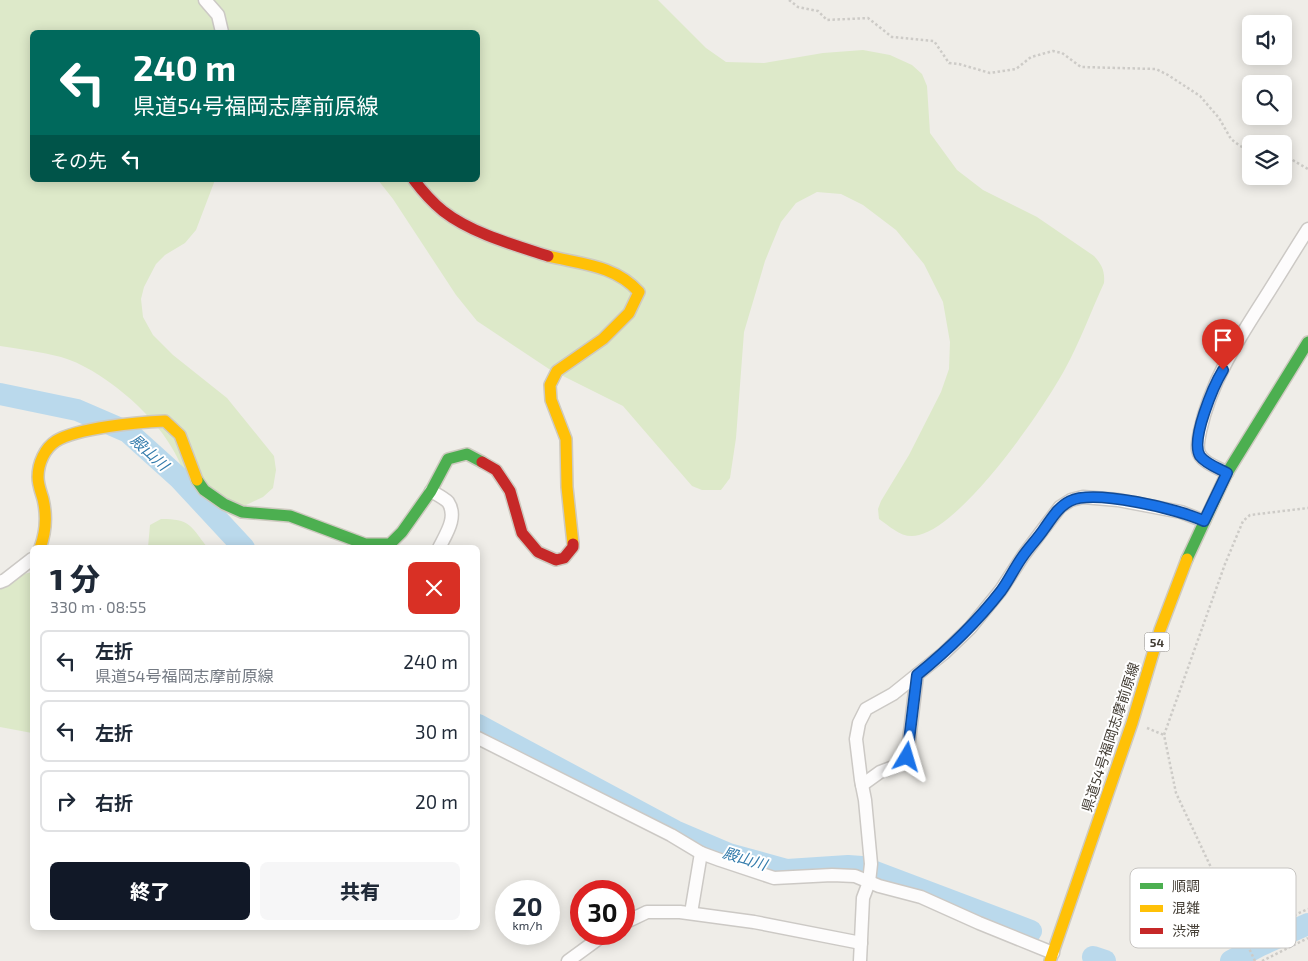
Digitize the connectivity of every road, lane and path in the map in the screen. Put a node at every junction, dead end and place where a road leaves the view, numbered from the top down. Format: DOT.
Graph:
graph roads {
  1 [pos="205,0"];
  2 [pos="789,0"];
  3 [pos="222,30"];
  4 [pos="1242,147"];
  5 [pos="1292,160"];
  6 [pos="1308,169"];
  7 [pos="415,182"];
  8 [pos="1308,229"];
  9 [pos="1308,342"];
  10 [pos="1227,473"];
  11 [pos="431,491"];
  12 [pos="1308,508"];
  13 [pos="1204,521"];
  14 [pos="41,545"];
  15 [pos="441,545"];
  16 [pos="30,561"];
  17 [pos="0,582"];
  18 [pos="917,675"];
  19 [pos="480,739"];
  20 [pos="862,785"];
  21 [pos="701,853"];
  22 [pos="1211,868"];
  23 [pos="870,882"];
  24 [pos="1308,909"];
  25 [pos="691,913"];
  26 [pos="1296,914"];
  27 [pos="635,918"];
  28 [pos="1308,938"];
  29 [pos="861,943"];
  30 [pos="1296,944"];
  31 [pos="590,945"];
  32 [pos="1249,948"];
  33 [pos="1288,948"];
  34 [pos="1051,957"];
  35 [pos="568,961"];
  36 [pos="860,961"];
  37 [pos="1255,961"];
  38 [pos="1262,961"];
  1 -- 3 [label="street"];
  2 -- 4 [label="path"];
  5 -- 6 [label="path"];
  7 -- 11 [label="street"];
  8 -- 10 [label="street"];
  9 -- 10 [label="street, 県道54号福岡志摩前原線 / 54"];
  10 -- 13 [label="street, 県道54号福岡志摩前原線 / 54"];
  11 -- 14 [label="street"];
  11 -- 15 [label="street"];
  12 -- 22 [label="path"];
  13 -- 18 [label="street"];
  13 -- 34 [label="street, 県道54号福岡志摩前原線 / 54"];
  16 -- 17 [label="street"];
  18 -- 20 [label="street"];
  18 -- 20 [label="street"];
  19 -- 21 [label="street"];
  20 -- 23 [label="street"];
  21 -- 23 [label="street"];
  21 -- 25 [label="street"];
  23 -- 29 [label="street"];
  23 -- 34 [label="street"];
  24 -- 26 [label="path"];
  25 -- 27 [label="street"];
  25 -- 29 [label="street"];
  28 -- 30 [label="path"];
  29 -- 36 [label="street"];
  31 -- 35 [label="street"];
  32 -- 37 [label="path"];
  33 -- 38 [label="path"];
}
